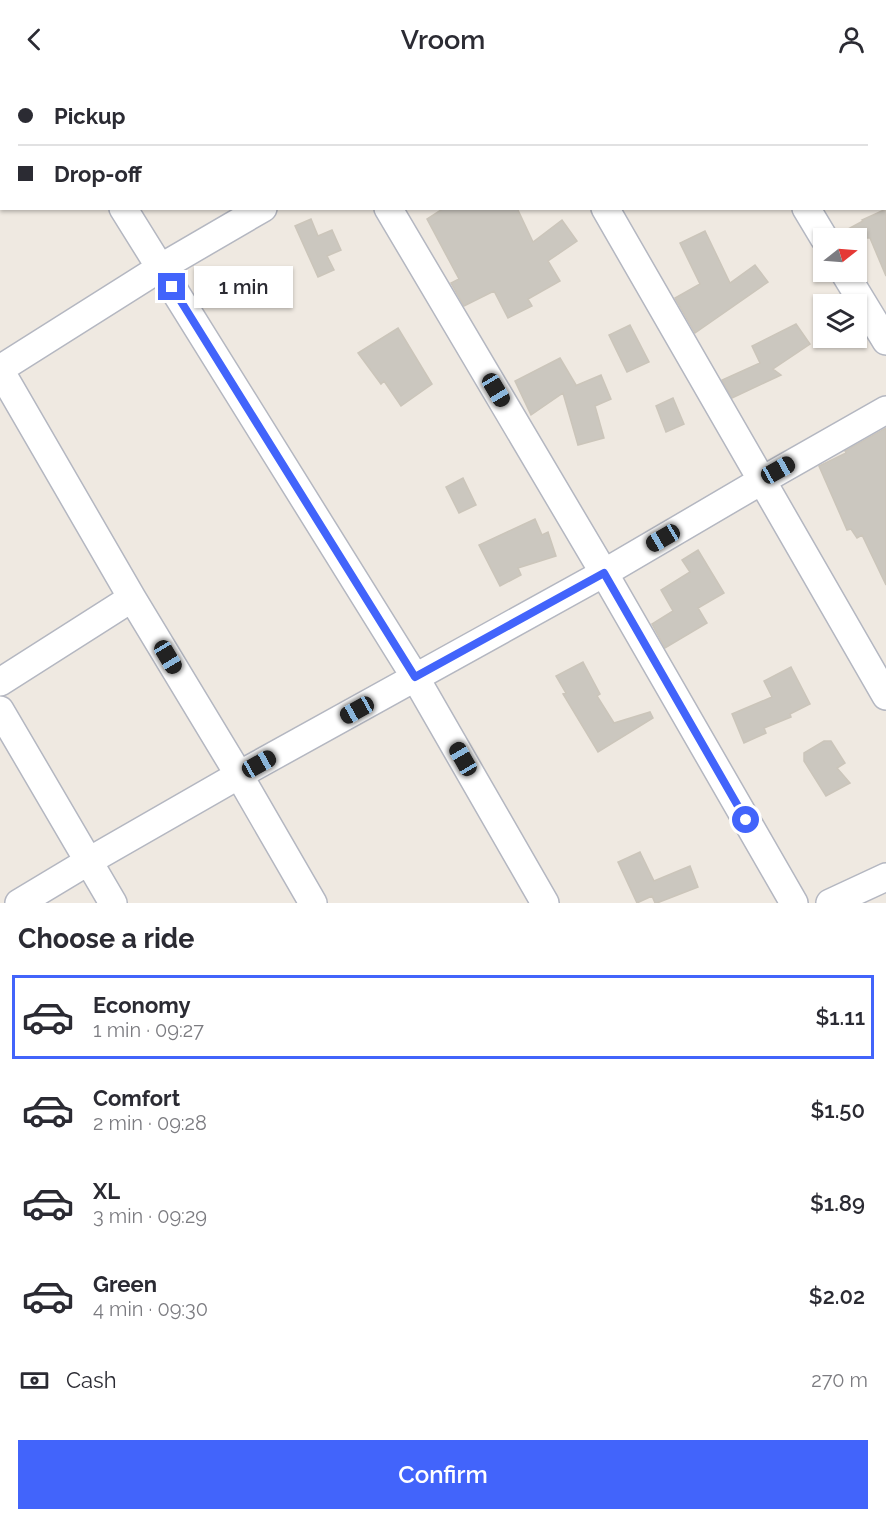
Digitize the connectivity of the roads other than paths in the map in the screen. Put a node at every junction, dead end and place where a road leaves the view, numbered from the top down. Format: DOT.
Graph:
graph roads {
  1 [pos="124,210"];
  2 [pos="260,210"];
  3 [pos="389,210"];
  4 [pos="606,210"];
  5 [pos="807,210"];
  6 [pos="818,228"];
  7 [pos="160,268"];
  8 [pos="850,282"];
  9 [pos="886,341"];
  10 [pos="0,370"];
  11 [pos="886,410"];
  12 [pos="761,481"];
  13 [pos="604,573"];
  14 [pos="132,598"];
  15 [pos="415,677"];
  16 [pos="0,682"];
  17 [pos="886,696"];
  18 [pos="0,710"];
  19 [pos="239,774"];
  20 [pos="89,861"];
  21 [pos="886,877"];
  22 [pos="19,903"];
  23 [pos="113,903"];
  24 [pos="314,903"];
  25 [pos="545,903"];
  26 [pos="794,903"];
  27 [pos="830,903"];
  1 -- 7 [label="street"];
  2 -- 7 [label="street"];
  3 -- 13 [label="street"];
  4 -- 12 [label="street"];
  5 -- 6 [label="street"];
  7 -- 10 [label="street"];
  7 -- 15 [label="street"];
  8 -- 9 [label="street"];
  10 -- 14 [label="street"];
  11 -- 12 [label="street"];
  12 -- 13 [label="street"];
  12 -- 17 [label="street"];
  13 -- 15 [label="street"];
  13 -- 26 [label="street"];
  14 -- 16 [label="street"];
  14 -- 19 [label="street"];
  15 -- 19 [label="street"];
  15 -- 25 [label="street"];
  18 -- 20 [label="street"];
  19 -- 20 [label="street"];
  19 -- 24 [label="street"];
  20 -- 22 [label="street"];
  20 -- 23 [label="street"];
  21 -- 27 [label="street"];
}
